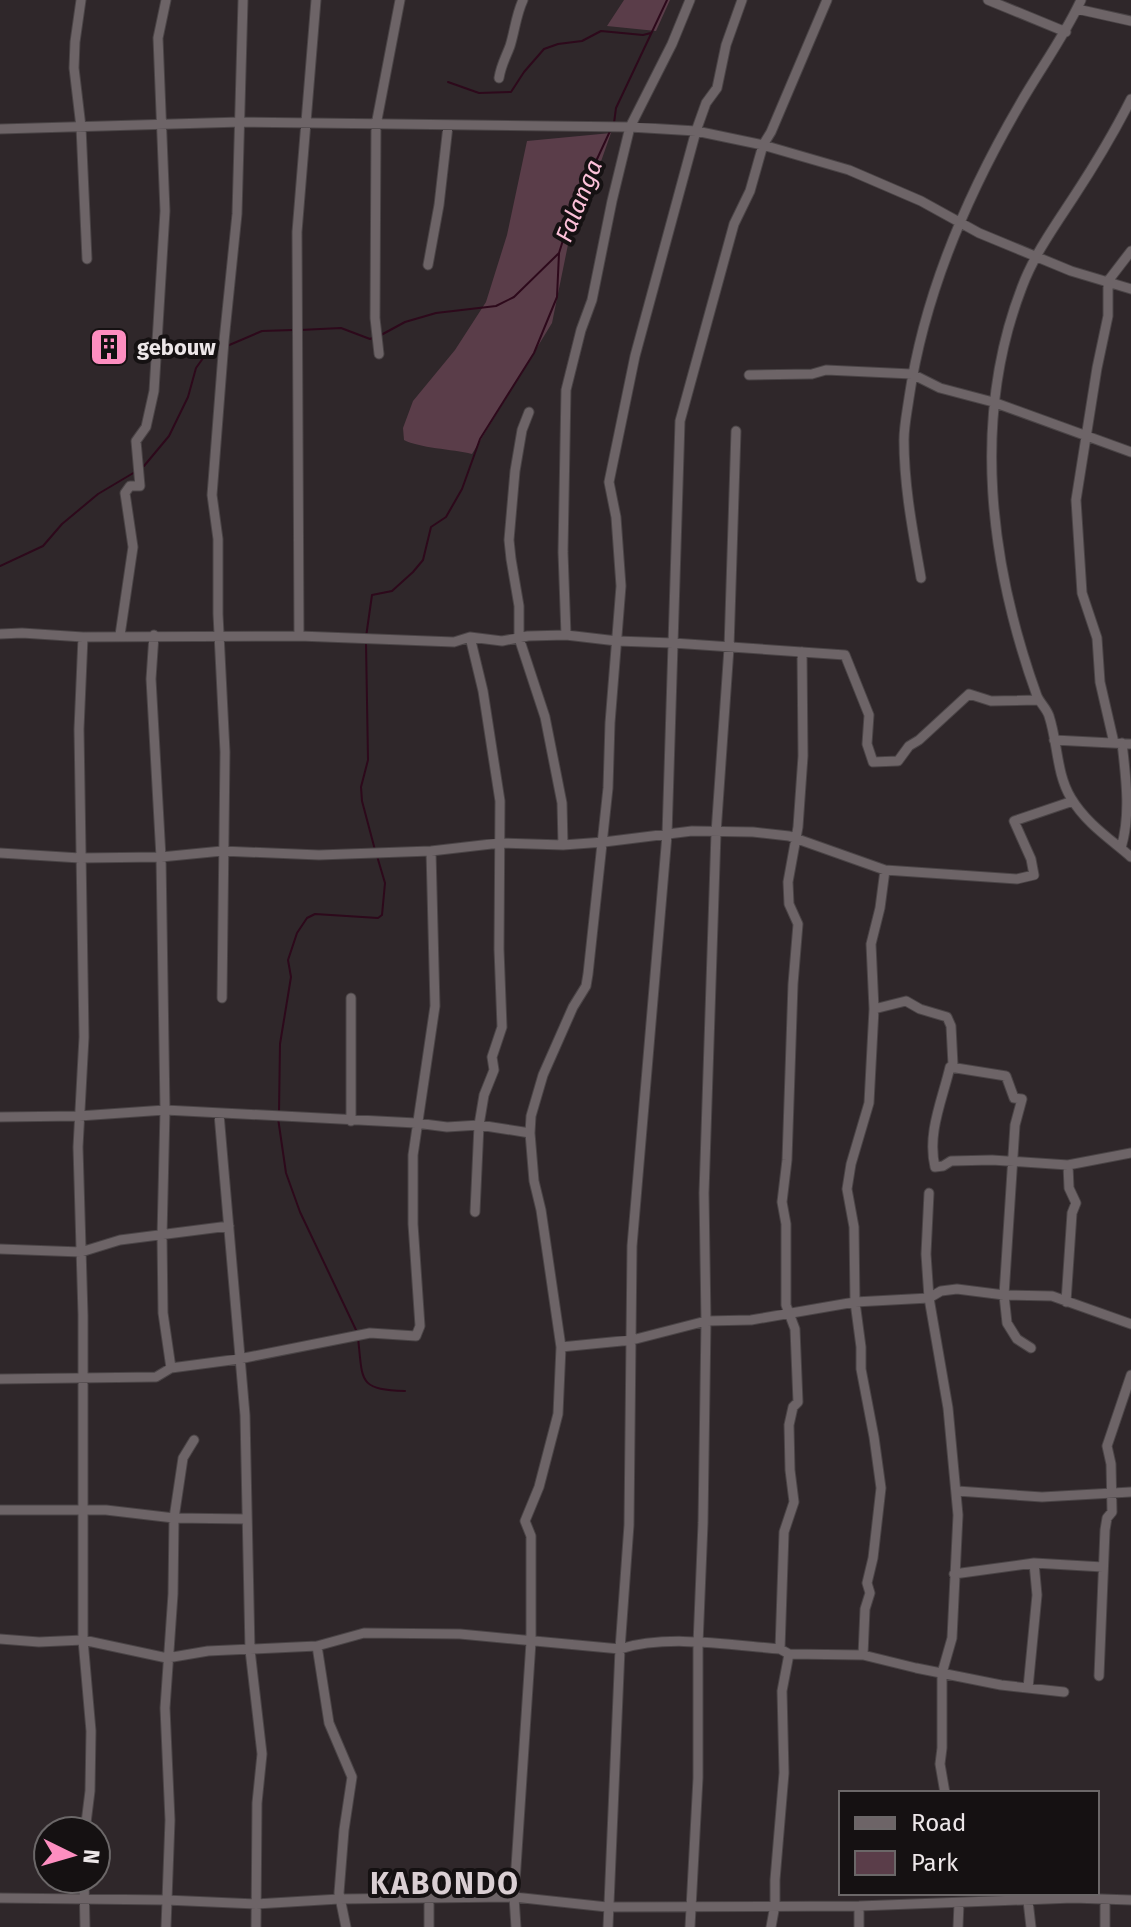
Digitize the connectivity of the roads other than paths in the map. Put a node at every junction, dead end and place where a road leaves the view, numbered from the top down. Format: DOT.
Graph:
graph roads {
  1 [pos="81,0"];
  2 [pos="166,0"];
  3 [pos="243,0"];
  4 [pos="316,0"];
  5 [pos="400,0"];
  6 [pos="523,0"];
  7 [pos="690,0"];
  8 [pos="742,0"];
  9 [pos="827,0"];
  10 [pos="988,0"];
  11 [pos="1079,4"];
  12 [pos="1131,21"];
  13 [pos="1066,32"];
  14 [pos="499,78"];
  15 [pos="1131,99"];
  16 [pos="241,122"];
  17 [pos="307,124"];
  18 [pos="162,125"];
  19 [pos="376,125"];
  20 [pos="448,126"];
  21 [pos="81,127"];
  22 [pos="625,127"];
  23 [pos="0,129"];
  24 [pos="696,131"];
  25 [pos="763,145"];
  26 [pos="960,224"];
  27 [pos="1131,251"];
  28 [pos="1036,255"];
  29 [pos="87,259"];
  30 [pos="428,265"];
  31 [pos="1108,281"];
  32 [pos="1131,289"];
  33 [pos="379,354"];
  34 [pos="912,374"];
  35 [pos="749,375"];
  36 [pos="993,402"];
  37 [pos="529,412"];
  38 [pos="736,431"];
  39 [pos="1086,435"];
  40 [pos="1131,452"];
  41 [pos="921,578"];
  42 [pos="0,634"];
  43 [pos="120,635"];
  44 [pos="154,635"];
  45 [pos="566,635"];
  46 [pos="219,636"];
  47 [pos="299,636"];
  48 [pos="83,637"];
  49 [pos="470,637"];
  50 [pos="519,638"];
  51 [pos="617,641"];
  52 [pos="673,643"];
  53 [pos="729,648"];
  54 [pos="802,652"];
  55 [pos="1038,700"];
  56 [pos="1054,740"];
  57 [pos="1123,743"];
  58 [pos="1073,801"];
  59 [pos="716,833"];
  60 [pos="667,835"];
  61 [pos="793,837"];
  62 [pos="604,842"];
  63 [pos="500,843"];
  64 [pos="563,845"];
  65 [pos="1121,848"];
  66 [pos="222,851"];
  67 [pos="431,851"];
  68 [pos="0,853"];
  69 [pos="161,857"];
  70 [pos="1131,857"];
  71 [pos="80,858"];
  72 [pos="885,870"];
  73 [pos="222,998"];
  74 [pos="351,998"];
  75 [pos="874,1009"];
  76 [pos="950,1067"];
  77 [pos="165,1110"];
  78 [pos="219,1114"];
  79 [pos="79,1116"];
  80 [pos="0,1117"];
  81 [pos="351,1121"];
  82 [pos="416,1123"];
  83 [pos="479,1125"];
  84 [pos="530,1133"];
  85 [pos="1131,1153"];
  86 [pos="1014,1161"];
  87 [pos="1068,1165"];
  88 [pos="929,1193"];
  89 [pos="475,1212"];
  90 [pos="229,1226"];
  91 [pos="162,1236"];
  92 [pos="0,1249"];
  93 [pos="81,1252"];
  94 [pos="1004,1295"];
  95 [pos="929,1298"];
  96 [pos="855,1302"];
  97 [pos="1066,1302"];
  98 [pos="789,1314"];
  99 [pos="706,1321"];
  100 [pos="1131,1324"];
  101 [pos="632,1340"];
  102 [pos="561,1347"];
  103 [pos="1031,1348"];
  104 [pos="239,1359"];
  105 [pos="171,1368"];
  106 [pos="1131,1375"];
  107 [pos="0,1379"];
  108 [pos="84,1379"];
  109 [pos="194,1440"];
  110 [pos="957,1491"];
  111 [pos="1112,1492"];
  112 [pos="1131,1492"];
  113 [pos="0,1510"];
  114 [pos="83,1510"];
  115 [pos="174,1518"];
  116 [pos="247,1519"];
  117 [pos="1034,1563"];
  118 [pos="1103,1567"];
  119 [pos="954,1574"];
  120 [pos="0,1639"];
  121 [pos="83,1640"];
  122 [pos="531,1642"];
  123 [pos="698,1644"];
  124 [pos="317,1646"];
  125 [pos="620,1649"];
  126 [pos="250,1650"];
  127 [pos="784,1651"];
  128 [pos="863,1655"];
  129 [pos="167,1658"];
  130 [pos="942,1673"];
  131 [pos="1099,1676"];
  132 [pos="1028,1688"];
  133 [pos="1064,1692"];
  134 [pos="945,1791"];
  135 [pos="87,1815"];
  136 [pos="84,1895"];
  137 [pos="1068,1896"];
  138 [pos="514,1897"];
  139 [pos="0,1898"];
  140 [pos="84,1899"];
  141 [pos="339,1899"];
  142 [pos="429,1899"];
  143 [pos="166,1900"];
  144 [pos="1105,1900"];
  145 [pos="1131,1900"];
  146 [pos="1028,1901"];
  147 [pos="959,1903"];
  148 [pos="256,1904"];
  149 [pos="775,1905"];
  150 [pos="690,1906"];
  151 [pos="859,1906"];
  152 [pos="607,1907"];
  153 [pos="85,1927"];
  154 [pos="166,1927"];
  155 [pos="256,1927"];
  156 [pos="346,1927"];
  157 [pos="429,1927"];
  158 [pos="516,1927"];
  159 [pos="608,1927"];
  160 [pos="690,1927"];
  161 [pos="771,1927"];
  162 [pos="859,1927"];
  163 [pos="958,1927"];
  164 [pos="1031,1927"];
  165 [pos="1105,1927"];
  1 -- 21 [label="street"];
  2 -- 18 [label="street"];
  3 -- 16 [label="street"];
  4 -- 17 [label="street"];
  5 -- 19 [label="street"];
  6 -- 14 [label="street"];
  7 -- 22 [label="street"];
  8 -- 24 [label="street"];
  9 -- 25 [label="street"];
  10 -- 13 [label="street"];
  11 -- 12 [label="street"];
  11 -- 13 [label="street"];
  13 -- 26 [label="street"];
  15 -- 28 [label="street"];
  16 -- 17 [label="street"];
  16 -- 18 [label="street"];
  16 -- 46 [label="street"];
  17 -- 19 [label="street"];
  17 -- 47 [label="street"];
  18 -- 21 [label="street"];
  18 -- 43 [label="street"];
  19 -- 20 [label="street"];
  19 -- 33 [label="street"];
  20 -- 22 [label="street"];
  20 -- 30 [label="street"];
  21 -- 23 [label="street"];
  21 -- 29 [label="street"];
  22 -- 24 [label="street"];
  22 -- 45 [label="street"];
  24 -- 25 [label="street"];
  24 -- 51 [label="street"];
  25 -- 26 [label="street"];
  25 -- 52 [label="street"];
  26 -- 28 [label="street"];
  26 -- 34 [label="street"];
  27 -- 31 [label="street"];
  28 -- 31 [label="street"];
  28 -- 36 [label="street"];
  31 -- 32 [label="street"];
  31 -- 39 [label="street"];
  34 -- 35 [label="street"];
  34 -- 36 [label="street"];
  34 -- 41 [label="street"];
  36 -- 39 [label="street"];
  36 -- 55 [label="street"];
  37 -- 50 [label="street"];
  38 -- 53 [label="street"];
  39 -- 40 [label="street"];
  39 -- 57 [label="street"];
  42 -- 48 [label="street"];
  43 -- 44 [label="street"];
  43 -- 48 [label="street"];
  44 -- 46 [label="street"];
  44 -- 69 [label="street"];
  45 -- 50 [label="street"];
  45 -- 51 [label="street"];
  46 -- 47 [label="street"];
  46 -- 66 [label="street"];
  47 -- 49 [label="street"];
  48 -- 71 [label="street"];
  49 -- 50 [label="street"];
  49 -- 63 [label="street"];
  50 -- 64 [label="street"];
  51 -- 52 [label="street"];
  51 -- 62 [label="street"];
  52 -- 53 [label="street"];
  52 -- 60 [label="street"];
  53 -- 54 [label="street"];
  53 -- 59 [label="street"];
  54 -- 55 [label="street"];
  54 -- 61 [label="street"];
  55 -- 56 [label="street"];
  56 -- 57 [label="street"];
  56 -- 58 [label="street"];
  57 -- 65 [label="street"];
  58 -- 65 [label="street"];
  58 -- 72 [label="street"];
  59 -- 60 [label="street"];
  59 -- 61 [label="street"];
  59 -- 99 [label="street"];
  60 -- 62 [label="street"];
  60 -- 101 [label="street"];
  61 -- 72 [label="street"];
  61 -- 98 [label="street"];
  62 -- 64 [label="street"];
  62 -- 84 [label="street"];
  63 -- 64 [label="street"];
  63 -- 67 [label="street"];
  63 -- 83 [label="street"];
  65 -- 70 [label="street"];
  66 -- 67 [label="street"];
  66 -- 69 [label="street"];
  66 -- 73 [label="street"];
  67 -- 82 [label="street"];
  68 -- 71 [label="street"];
  69 -- 71 [label="street"];
  69 -- 77 [label="street"];
  71 -- 79 [label="street"];
  72 -- 75 [label="street"];
  74 -- 81 [label="street"];
  75 -- 76 [label="street"];
  75 -- 96 [label="street"];
  76 -- 86 [label="street"];
  76 -- 86 [label="street"];
  77 -- 78 [label="street"];
  77 -- 79 [label="street"];
  77 -- 91 [label="street"];
  78 -- 81 [label="street"];
  78 -- 90 [label="street"];
  79 -- 80 [label="street"];
  79 -- 93 [label="street"];
  81 -- 82 [label="street"];
  82 -- 83 [label="street"];
  82 -- 104 [label="street"];
  83 -- 84 [label="street"];
  83 -- 89 [label="street"];
  84 -- 102 [label="street"];
  85 -- 87 [label="street"];
  86 -- 87 [label="street"];
  86 -- 94 [label="street"];
  87 -- 97 [label="street"];
  88 -- 95 [label="street"];
  90 -- 91 [label="street"];
  90 -- 104 [label="street"];
  91 -- 93 [label="street"];
  91 -- 105 [label="street"];
  92 -- 93 [label="street"];
  93 -- 108 [label="street"];
  94 -- 95 [label="street"];
  94 -- 97 [label="street"];
  94 -- 103 [label="street"];
  95 -- 96 [label="street"];
  95 -- 110 [label="street"];
  96 -- 98 [label="street"];
  96 -- 128 [label="street"];
  97 -- 100 [label="street"];
  98 -- 99 [label="street"];
  98 -- 127 [label="street"];
  99 -- 101 [label="street"];
  99 -- 123 [label="street"];
  101 -- 102 [label="street"];
  101 -- 125 [label="street"];
  102 -- 122 [label="street"];
  104 -- 105 [label="street"];
  104 -- 116 [label="street"];
  105 -- 108 [label="street"];
  106 -- 111 [label="street"];
  107 -- 108 [label="street"];
  108 -- 114 [label="street"];
  109 -- 115 [label="street"];
  110 -- 111 [label="street"];
  110 -- 119 [label="street"];
  111 -- 112 [label="street"];
  111 -- 118 [label="street"];
  113 -- 114 [label="street"];
  114 -- 115 [label="street"];
  114 -- 121 [label="street"];
  115 -- 116 [label="street"];
  115 -- 129 [label="street"];
  116 -- 126 [label="street"];
  117 -- 118 [label="street"];
  117 -- 119 [label="street"];
  117 -- 132 [label="street"];
  118 -- 131 [label="street"];
  119 -- 130 [label="street"];
  120 -- 121 [label="street"];
  121 -- 129 [label="street"];
  121 -- 135 [label="street"];
  122 -- 124 [label="street"];
  122 -- 125 [label="street"];
  122 -- 138 [label="street"];
  123 -- 125 [label="street"];
  123 -- 127 [label="street"];
  123 -- 150 [label="street"];
  124 -- 126 [label="street"];
  124 -- 141 [label="street"];
  125 -- 152 [label="street"];
  126 -- 129 [label="street"];
  126 -- 148 [label="street"];
  127 -- 128 [label="street"];
  127 -- 149 [label="street"];
  128 -- 130 [label="street"];
  129 -- 143 [label="street"];
  130 -- 132 [label="street"];
  130 -- 134 [label="street"];
  132 -- 133 [label="street"];
  136 -- 140 [label="street"];
  137 -- 144 [label="street"];
  137 -- 146 [label="street"];
  138 -- 142 [label="street"];
  138 -- 152 [label="street"];
  138 -- 158 [label="street"];
  139 -- 140 [label="street"];
  140 -- 143 [label="street"];
  140 -- 153 [label="street"];
  141 -- 142 [label="street"];
  141 -- 148 [label="street"];
  141 -- 156 [label="street"];
  142 -- 157 [label="street"];
  143 -- 148 [label="street"];
  143 -- 154 [label="street"];
  144 -- 145 [label="street"];
  144 -- 165 [label="street"];
  146 -- 147 [label="street"];
  146 -- 164 [label="street"];
  147 -- 151 [label="street"];
  147 -- 163 [label="street"];
  148 -- 155 [label="street"];
  149 -- 150 [label="street"];
  149 -- 151 [label="street"];
  149 -- 161 [label="street"];
  150 -- 152 [label="street"];
  150 -- 160 [label="street"];
  151 -- 162 [label="street"];
  152 -- 159 [label="street"];
}
